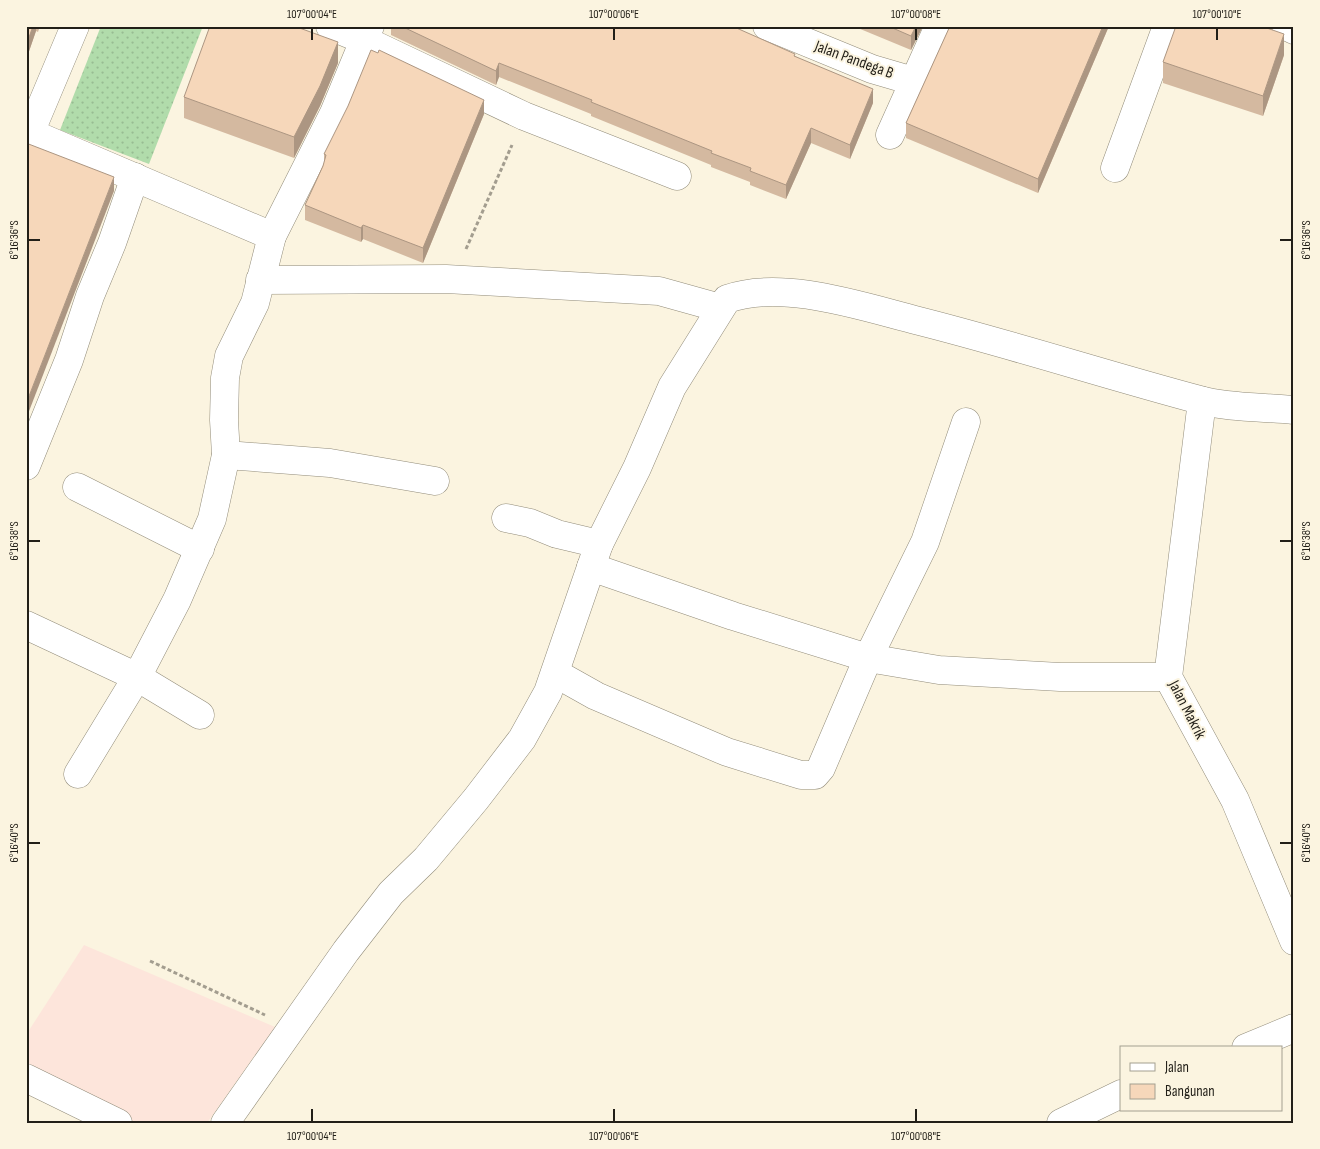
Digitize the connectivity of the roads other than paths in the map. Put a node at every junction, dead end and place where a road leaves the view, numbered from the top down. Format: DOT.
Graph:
graph roads {
  1 [pos="75,26"];
  2 [pos="330,26"];
  3 [pos="767,26"];
  4 [pos="939,26"];
  5 [pos="1168,26"];
  6 [pos="1286,26"];
  7 [pos="1294,30"];
  8 [pos="367,33"];
  9 [pos="913,81"];
  10 [pos="28,132"];
  11 [pos="890,136"];
  12 [pos="1115,168"];
  13 [pos="677,176"];
  14 [pos="134,177"];
  15 [pos="272,236"];
  16 [pos="518,272"];
  17 [pos="260,280"];
  18 [pos="712,306"];
  19 [pos="1202,401"];
  20 [pos="1294,410"];
  21 [pos="966,422"];
  22 [pos="226,455"];
  23 [pos="26,466"];
  24 [pos="436,481"];
  25 [pos="77,487"];
  26 [pos="506,518"];
  27 [pos="200,549"];
  28 [pos="595,556"];
  29 [pos="26,625"];
  30 [pos="868,658"];
  31 [pos="555,673"];
  32 [pos="137,677"];
  33 [pos="1168,677"];
  34 [pos="200,715"];
  35 [pos="78,774"];
  36 [pos="1294,941"];
  37 [pos="1294,1028"];
  38 [pos="1251,1046"];
  39 [pos="26,1078"];
  40 [pos="1120,1094"];
  41 [pos="118,1123"];
  42 [pos="225,1123"];
  43 [pos="1061,1123"];
  1 -- 10 [label="street"];
  2 -- 8 [label="street"];
  3 -- 9 [label="street, Jalan Pandega B"];
  4 -- 9 [label="street"];
  5 -- 12 [label="street"];
  6 -- 7 [label="street"];
  8 -- 13 [label="street"];
  8 -- 15 [label="street"];
  9 -- 11 [label="street"];
  10 -- 14 [label="street"];
  14 -- 15 [label="street"];
  14 -- 23 [label="street"];
  15 -- 17 [label="street"];
  16 -- 18 [label="street"];
  17 -- 18 [label="street"];
  17 -- 22 [label="street"];
  18 -- 19 [label="street"];
  18 -- 28 [label="street"];
  19 -- 20 [label="street"];
  19 -- 33 [label="street, Jalan Makrik"];
  21 -- 30 [label="street"];
  22 -- 24 [label="street"];
  22 -- 27 [label="street"];
  25 -- 27 [label="street"];
  26 -- 28 [label="street"];
  27 -- 32 [label="street"];
  28 -- 30 [label="street"];
  28 -- 31 [label="street"];
  29 -- 32 [label="street"];
  30 -- 31 [label="street"];
  30 -- 33 [label="street"];
  31 -- 42 [label="street"];
  32 -- 34 [label="street"];
  32 -- 35 [label="street"];
  33 -- 36 [label="street, Jalan Makrik"];
  37 -- 38 [label="street"];
  39 -- 41 [label="street"];
  40 -- 43 [label="street"];
}
